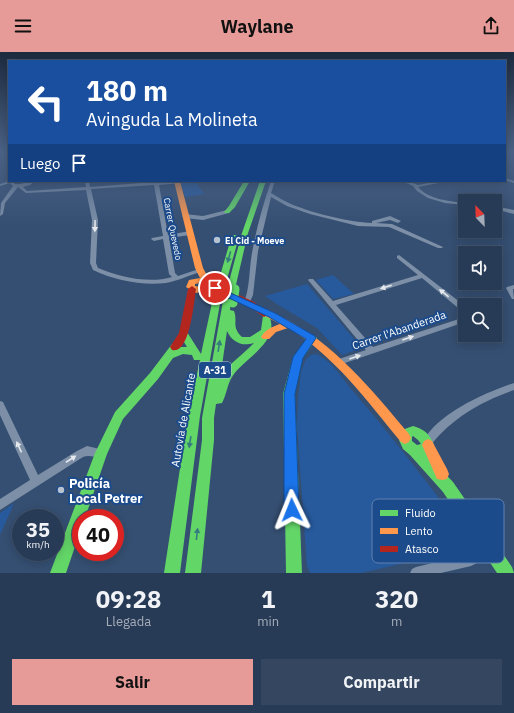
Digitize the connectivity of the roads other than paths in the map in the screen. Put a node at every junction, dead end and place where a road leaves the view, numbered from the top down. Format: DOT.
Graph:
graph roads {
  1 [pos="31,182"];
  2 [pos="87,182"];
  3 [pos="156,182"];
  4 [pos="177,182"];
  5 [pos="245,182"];
  6 [pos="256,182"];
  7 [pos="263,182"];
  8 [pos="273,182"];
  9 [pos="406,182"];
  10 [pos="441,182"];
  11 [pos="135,183"];
  12 [pos="15,184"];
  13 [pos="114,184"];
  14 [pos="0,185"];
  15 [pos="415,186"];
  16 [pos="89,188"];
  17 [pos="269,194"];
  18 [pos="458,203"];
  19 [pos="502,209"];
  20 [pos="227,212"];
  21 [pos="514,212"];
  22 [pos="0,214"];
  23 [pos="211,217"];
  24 [pos="203,218"];
  25 [pos="222,221"];
  26 [pos="398,221"];
  27 [pos="354,222"];
  28 [pos="188,225"];
  29 [pos="165,237"];
  30 [pos="154,239"];
  31 [pos="440,247"];
  32 [pos="400,257"];
  33 [pos="218,269"];
  34 [pos="199,270"];
  35 [pos="423,276"];
  36 [pos="177,278"];
  37 [pos="311,280"];
  38 [pos="206,286"];
  39 [pos="512,287"];
  40 [pos="514,297"];
  41 [pos="214,298"];
  42 [pos="230,302"];
  43 [pos="247,302"];
  44 [pos="331,304"];
  45 [pos="458,304"];
  46 [pos="260,310"];
  47 [pos="266,318"];
  48 [pos="458,320"];
  49 [pos="289,324"];
  50 [pos="298,330"];
  51 [pos="267,332"];
  52 [pos="184,334"];
  53 [pos="312,338"];
  54 [pos="326,350"];
  55 [pos="372,351"];
  56 [pos="301,352"];
  57 [pos="196,354"];
  58 [pos="169,355"];
  59 [pos="339,362"];
  60 [pos="514,386"];
  61 [pos="0,405"];
  62 [pos="380,408"];
  63 [pos="194,416"];
  64 [pos="443,426"];
  65 [pos="416,432"];
  66 [pos="404,438"];
  67 [pos="208,440"];
  68 [pos="428,444"];
  69 [pos="415,451"];
  70 [pos="101,453"];
  71 [pos="36,482"];
  72 [pos="448,487"];
  73 [pos="456,499"];
  74 [pos="0,505"];
  75 [pos="458,563"];
  76 [pos="499,563"];
  77 [pos="58,573"];
  78 [pos="172,573"];
  79 [pos="193,573"];
  80 [pos="294,573"];
  81 [pos="416,573"];
  82 [pos="506,573"];
  1 -- 12 [label="street"];
  2 -- 16 [label="street"];
  3 -- 4 [label="street"];
  3 -- 11 [label="street"];
  3 -- 29 [label="street, Carrer Quevedo"];
  4 -- 28 [label="main road"];
  5 -- 20 [label="main road"];
  6 -- 38 [label="main road, Autovía de Alicante / A-31, one-way"];
  7 -- 42 [label="main road, A-31"];
  8 -- 17 [label="street"];
  9 -- 15 [label="street"];
  10 -- 15 [label="street"];
  11 -- 13 [label="street"];
  12 -- 14 [label="street"];
  12 -- 16 [label="street"];
  12 -- 22 [label="street"];
  13 -- 16 [label="street"];
  15 -- 18 [label="street"];
  16 -- 36 [label="street, one-way"];
  17 -- 27 [label="street"];
  17 -- 43 [label="street"];
  19 -- 21 [label="street"];
  20 -- 23 [label="street"];
  23 -- 24 [label="street"];
  23 -- 25 [label="street"];
  24 -- 28 [label="street"];
  24 -- 28 [label="street"];
  26 -- 27 [label="street"];
  27 -- 31 [label="street"];
  28 -- 29 [label="street"];
  28 -- 34 [label="main road"];
  29 -- 30 [label="street"];
  29 -- 36 [label="street, Carrer Quevedo"];
  32 -- 35 [label="street"];
  33 -- 38 [label="main road"];
  34 -- 36 [label="street"];
  34 -- 38 [label="main road"];
  35 -- 44 [label="street, one-way"];
  45 -- 35 [label="street, one-way"];
  37 -- 44 [label="street"];
  38 -- 41 [label="main road, Autovía de Alicante / A-31"];
  38 -- 43 [label="main road"];
  38 -- 52 [label="main road"];
  39 -- 40 [label="street"];
  41 -- 57 [label="main road"];
  41 -- 63 [label="main road, Autovía de Alicante / A-31"];
  42 -- 51 [label="main road"];
  67 -- 42 [label="main road, A-31, one-way"];
  43 -- 46 [label="main road"];
  44 -- 55 [label="street"];
  46 -- 47 [label="main road"];
  46 -- 49 [label="main road"];
  47 -- 49 [label="main road"];
  47 -- 51 [label="main road"];
  55 -- 48 [label="street, Carrer l'Abanderada, one-way"];
  49 -- 50 [label="main road"];
  49 -- 51 [label="main road"];
  50 -- 53 [label="main road"];
  50 -- 56 [label="main road"];
  51 -- 67 [label="main road"];
  52 -- 57 [label="main road"];
  52 -- 58 [label="main road"];
  53 -- 54 [label="main road"];
  53 -- 56 [label="main road"];
  54 -- 56 [label="main road"];
  54 -- 59 [label="main road"];
  59 -- 55 [label="street, Carrer l'Abanderada, one-way"];
  56 -- 80 [label="main road"];
  57 -- 58 [label="main road"];
  57 -- 63 [label="main road"];
  58 -- 70 [label="main road"];
  59 -- 62 [label="main road"];
  60 -- 64 [label="street"];
  71 -- 61 [label="street, one-way"];
  62 -- 65 [label="main road"];
  62 -- 66 [label="main road"];
  63 -- 78 [label="main road, Autovía de Alicante / A-31, one-way"];
  64 -- 65 [label="street"];
  64 -- 68 [label="street"];
  65 -- 66 [label="main road"];
  65 -- 68 [label="main road"];
  66 -- 69 [label="main road"];
  79 -- 67 [label="main road, A-31, one-way"];
  68 -- 69 [label="main road"];
  68 -- 72 [label="main road"];
  69 -- 72 [label="main road"];
  71 -- 70 [label="street, one-way"];
  70 -- 77 [label="main road"];
  71 -- 74 [label="street"];
  72 -- 73 [label="main road"];
  75 -- 81 [label="street"];
  76 -- 82 [label="main road"];
}
